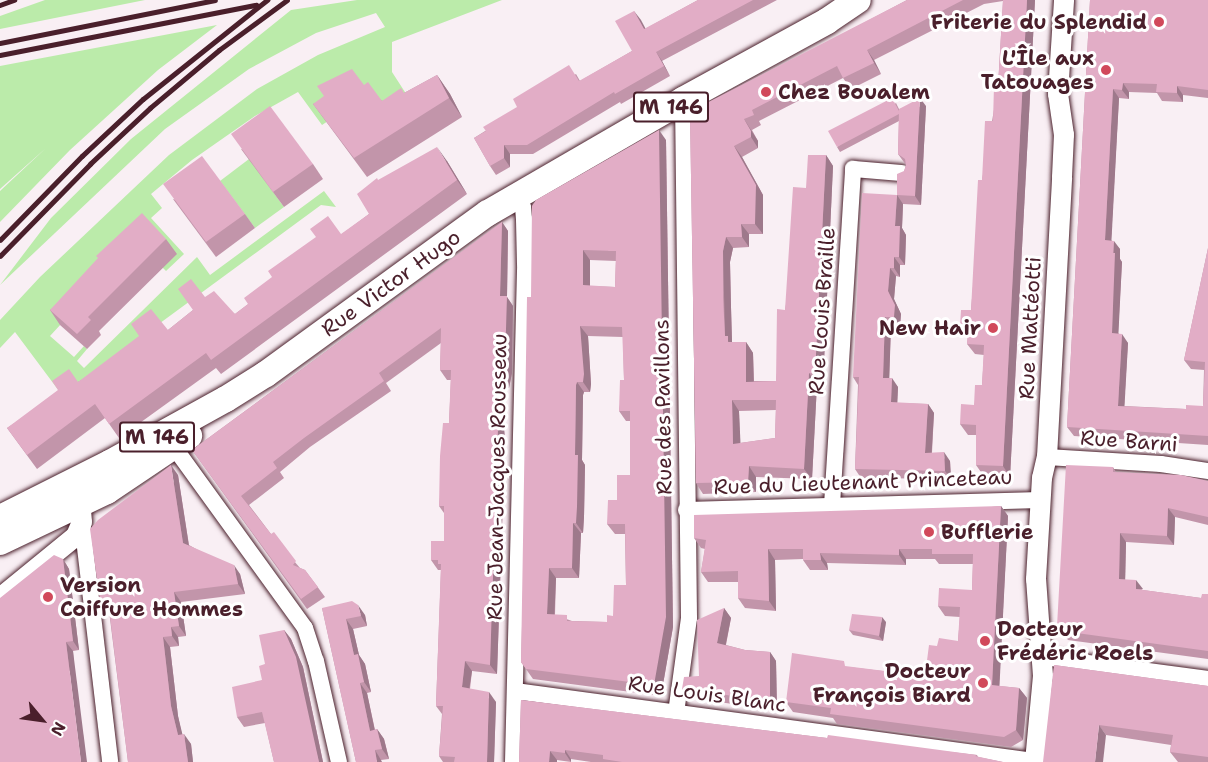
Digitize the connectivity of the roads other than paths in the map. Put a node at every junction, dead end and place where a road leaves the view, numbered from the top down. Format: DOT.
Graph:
graph roads {
  1 [pos="858,0"];
  2 [pos="878,0"];
  3 [pos="1064,0"];
  4 [pos="826,21"];
  5 [pos="683,100"];
  6 [pos="902,173"];
  7 [pos="517,196"];
  8 [pos="172,439"];
  9 [pos="1047,457"];
  10 [pos="1208,471"];
  11 [pos="46,496"];
  12 [pos="1041,500"];
  13 [pos="832,505"];
  14 [pos="687,510"];
  15 [pos="80,514"];
  16 [pos="0,518"];
  17 [pos="0,542"];
  18 [pos="0,598"];
  19 [pos="1043,657"];
  20 [pos="1208,679"];
  21 [pos="515,691"];
  22 [pos="676,713"];
  23 [pos="110,762"];
  24 [pos="339,762"];
  25 [pos="513,762"];
  26 [pos="1035,762"];
  1 -- 4 [label="main road, M 146"];
  2 -- 4 [label="main road, M 146"];
  3 -- 9 [label="street, Rue Mattéotti"];
  4 -- 5 [label="main road, M 146"];
  5 -- 7 [label="main road, M 146"];
  5 -- 14 [label="street, Rue des Pavillons"];
  6 -- 13 [label="street, Rue Louis Braille"];
  7 -- 8 [label="main road, Rue Victor Hugo / M 146"];
  7 -- 21 [label="street, Rue Jean-Jacques Rousseau"];
  8 -- 11 [label="main road, Rue Victor Hugo / M 146"];
  8 -- 15 [label="main road, Rue Victor Hugo / M 146"];
  8 -- 24 [label="street"];
  9 -- 10 [label="street, Rue Barni"];
  9 -- 12 [label="street, Rue Mattéotti"];
  11 -- 15 [label="street"];
  11 -- 16 [label="main road, M 146"];
  12 -- 13 [label="street, Rue du Lieutenant Princeteau"];
  12 -- 19 [label="street, Rue Mattéotti"];
  13 -- 14 [label="street, Rue du Lieutenant Princeteau"];
  14 -- 22 [label="street, Rue des Pavillons"];
  15 -- 17 [label="main road, M 146"];
  15 -- 18 [label="street, Rue Victor Hugo"];
  15 -- 23 [label="street"];
  19 -- 20 [label="street"];
  19 -- 26 [label="street, Rue Mattéotti"];
  21 -- 22 [label="street, Rue Louis Blanc"];
  21 -- 25 [label="street, Rue Jean-Jacques Rousseau"];
  22 -- 26 [label="street, Rue Louis Blanc"];
}
